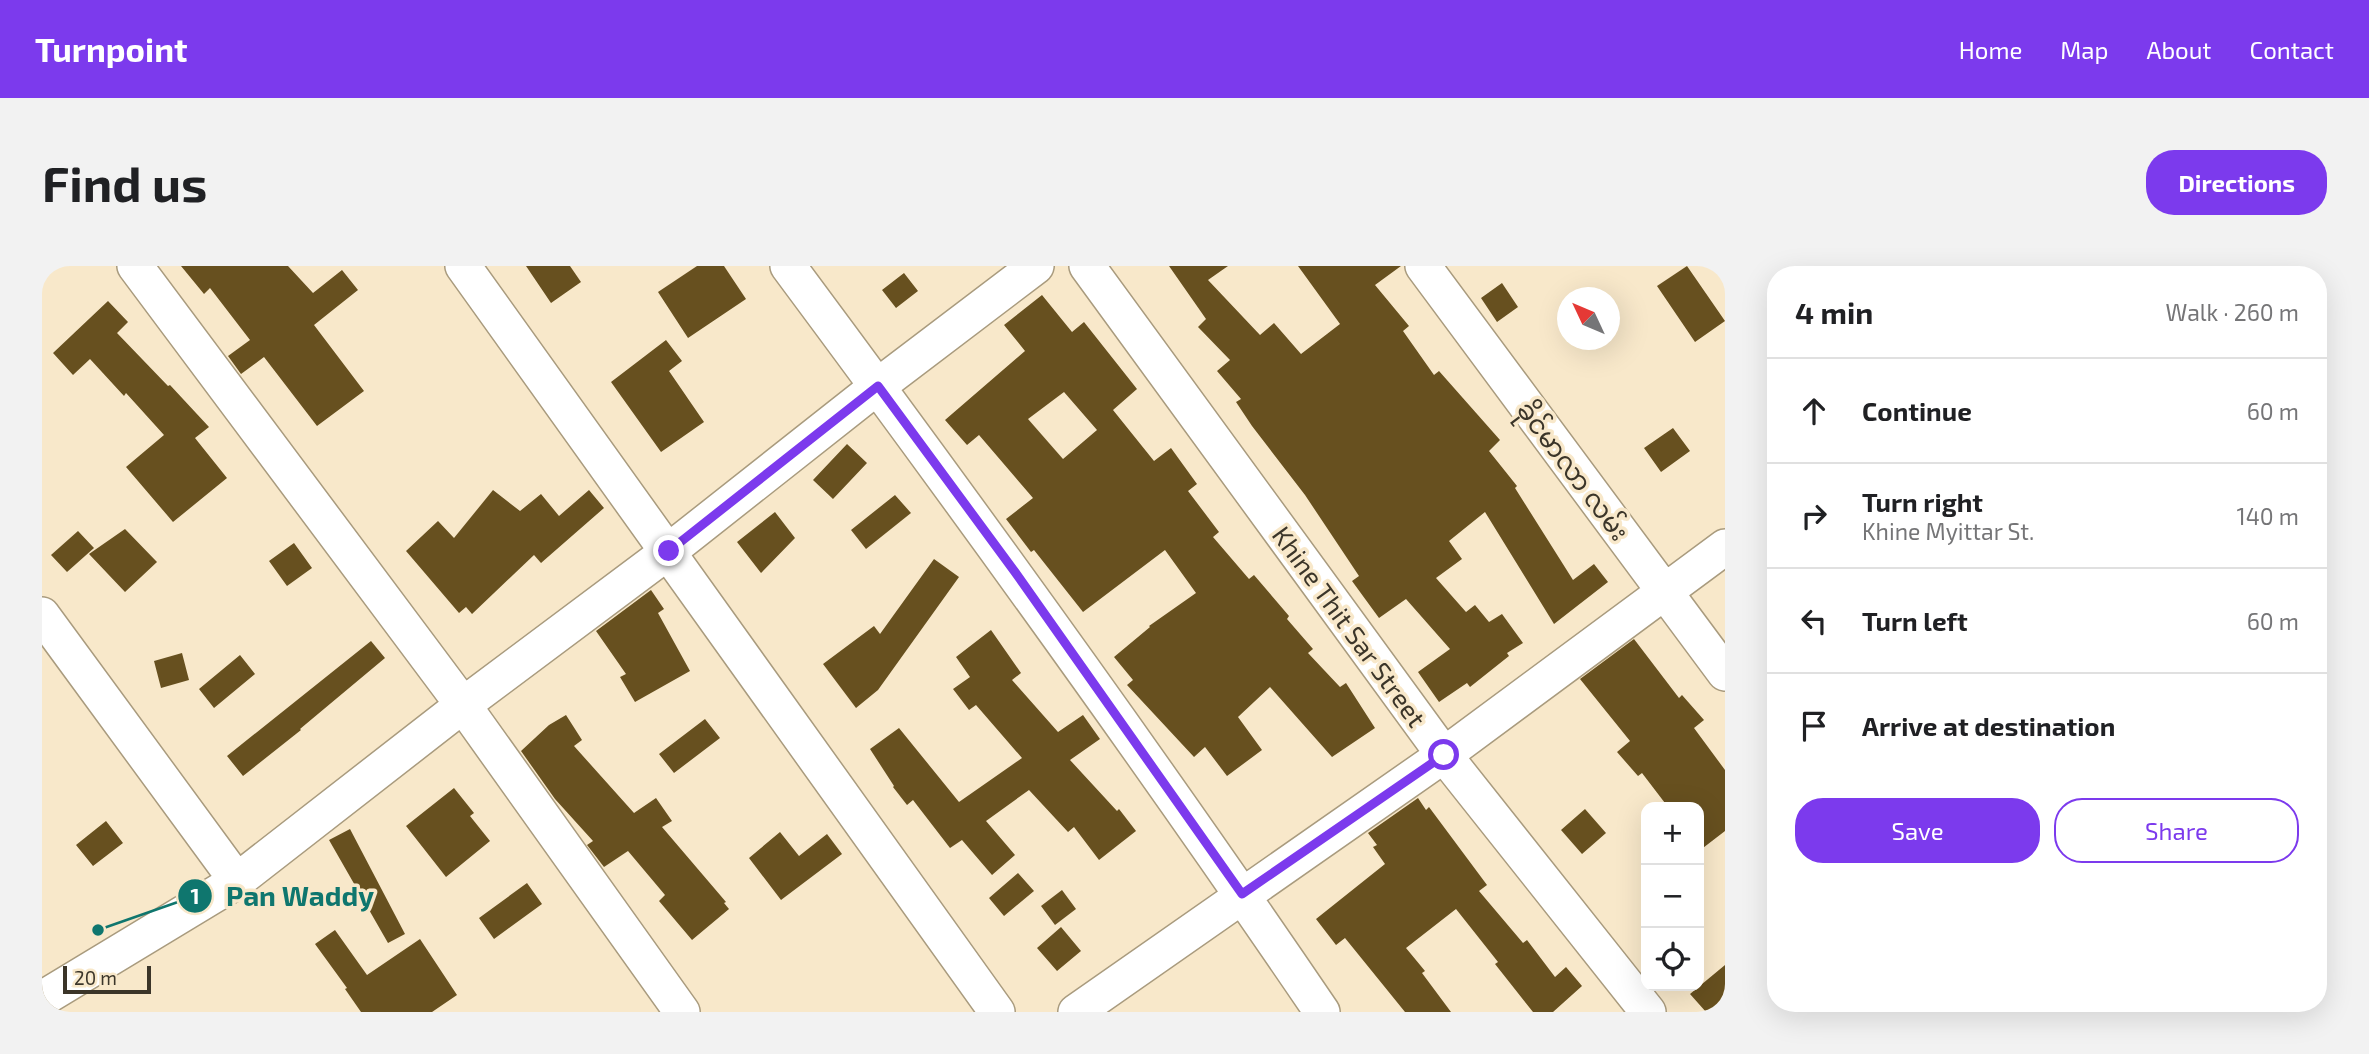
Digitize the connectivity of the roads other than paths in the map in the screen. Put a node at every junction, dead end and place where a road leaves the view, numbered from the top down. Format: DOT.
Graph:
graph roads {
  1 [pos="135,266"];
  2 [pos="463,266"];
  3 [pos="789,266"];
  4 [pos="1036,266"];
  5 [pos="1087,266"];
  6 [pos="1423,266"];
  7 [pos="878,386"];
  8 [pos="1725,547"];
  9 [pos="669,551"];
  10 [pos="1664,590"];
  11 [pos="42,615"];
  12 [pos="1725,673"];
  13 [pos="463,705"];
  14 [pos="1444,755"];
  15 [pos="236,881"];
  16 [pos="1242,894"];
  17 [pos="42,999"];
  18 [pos="682,1012"];
  19 [pos="997,1012"];
  20 [pos="1076,1012"];
  21 [pos="1322,1012"];
  22 [pos="1648,1012"];
  1 -- 13 [label="street"];
  2 -- 9 [label="street"];
  3 -- 7 [label="street"];
  4 -- 7 [label="street"];
  5 -- 14 [label="street, Khine Thit Sar Street"];
  6 -- 10 [label="street, ခိုင်မာလာ လမ်း"];
  7 -- 9 [label="street"];
  7 -- 16 [label="street"];
  8 -- 10 [label="street"];
  9 -- 13 [label="street"];
  9 -- 19 [label="street"];
  10 -- 12 [label="street, ခိုင်မာလာ လမ်း"];
  10 -- 14 [label="street"];
  11 -- 15 [label="street"];
  13 -- 15 [label="street"];
  13 -- 18 [label="street"];
  14 -- 16 [label="street"];
  14 -- 22 [label="street, Khine Thit Sar Street"];
  15 -- 17 [label="street"];
  16 -- 20 [label="street"];
  16 -- 21 [label="street"];
}
